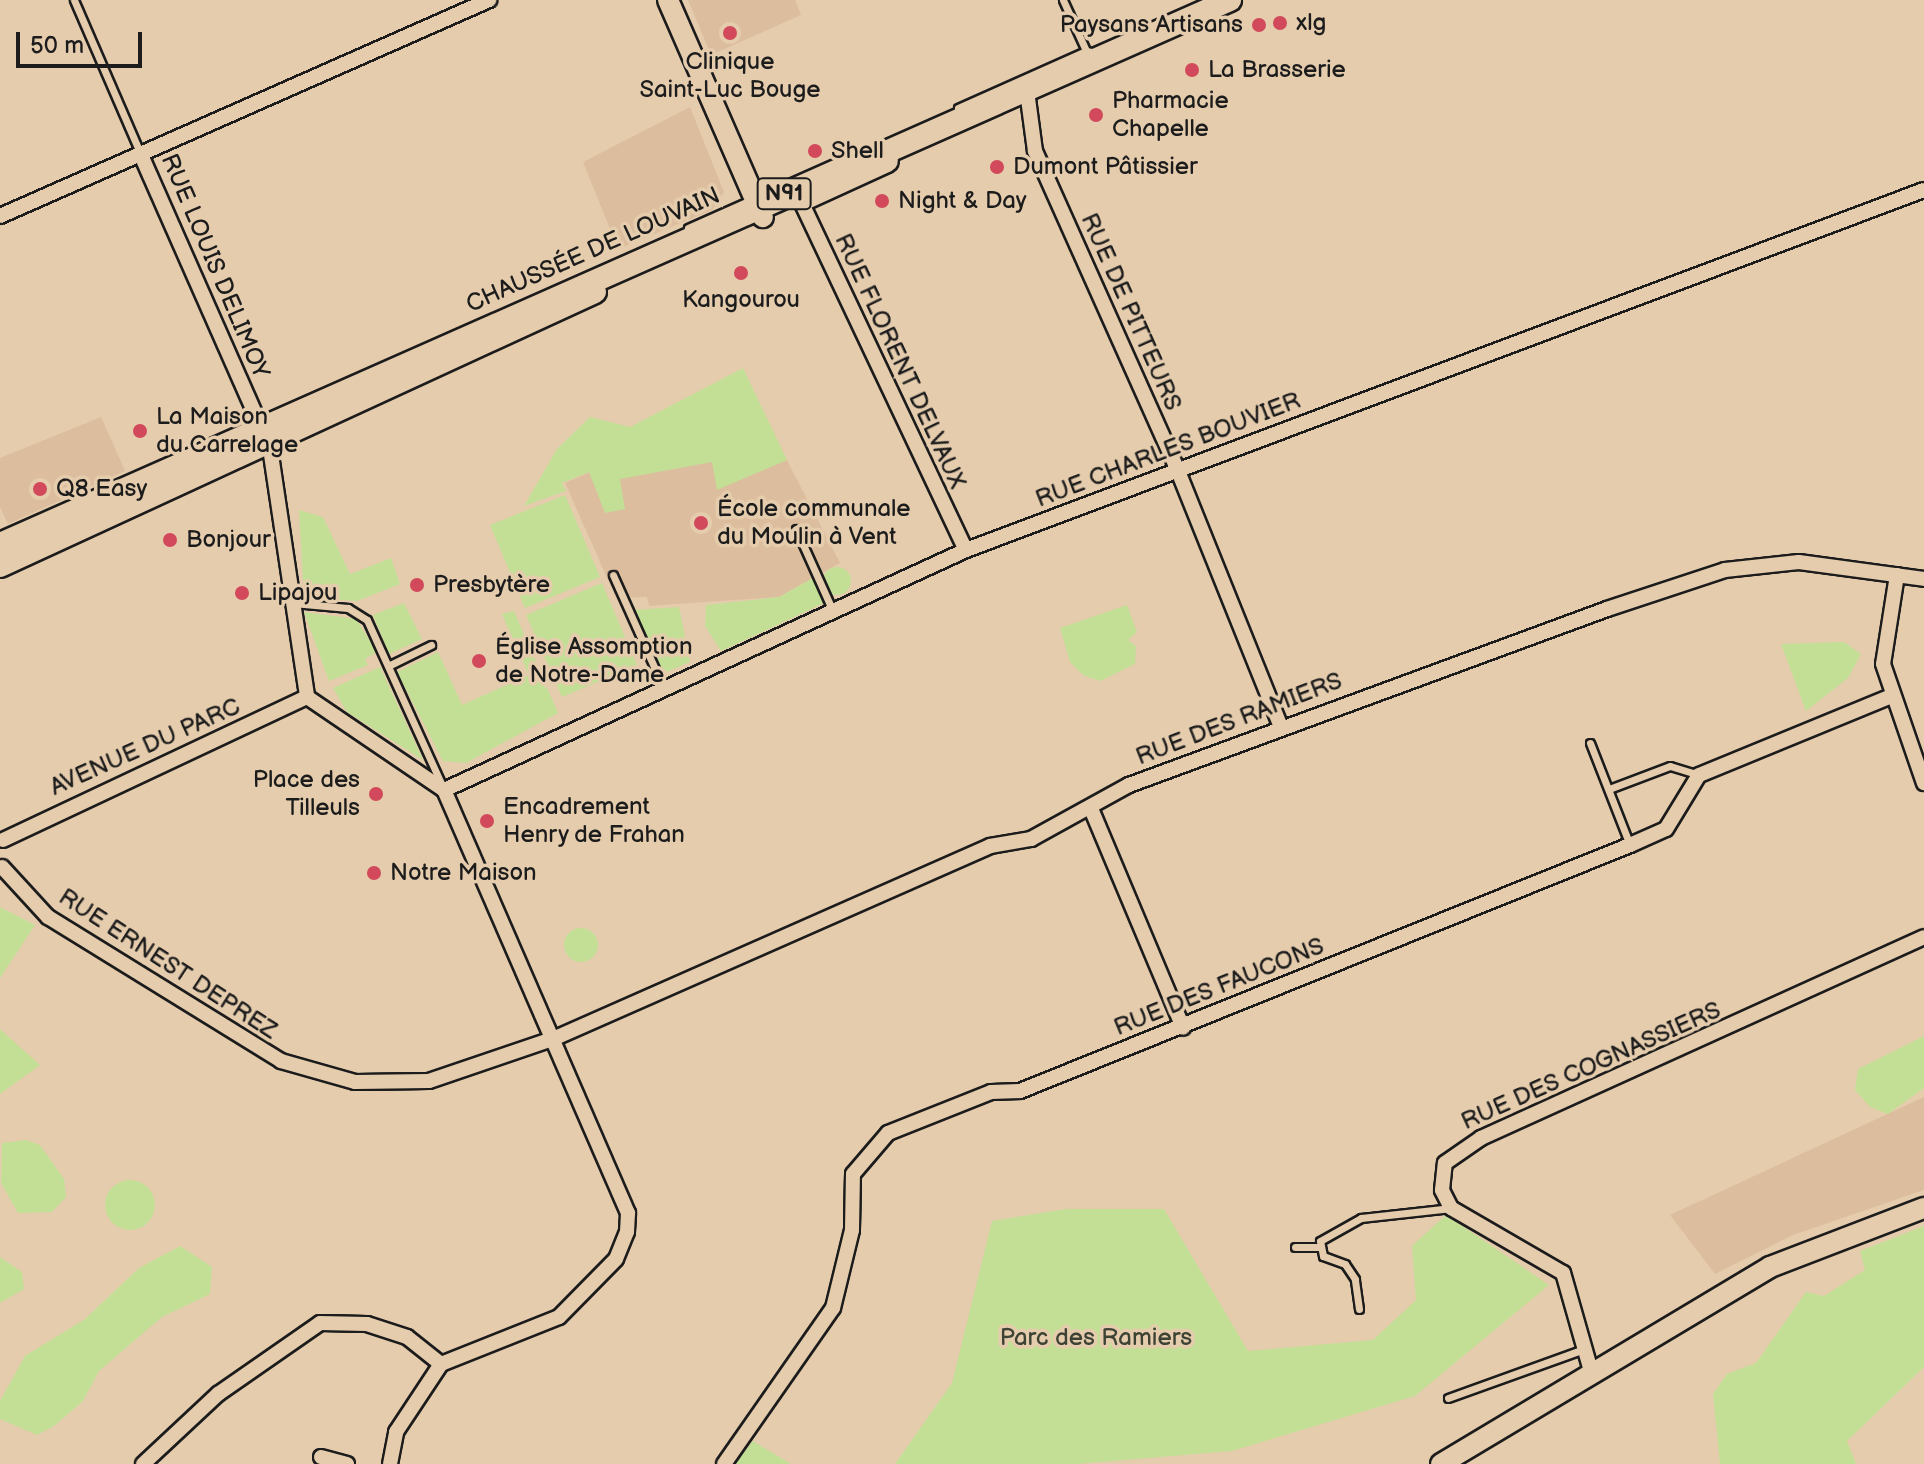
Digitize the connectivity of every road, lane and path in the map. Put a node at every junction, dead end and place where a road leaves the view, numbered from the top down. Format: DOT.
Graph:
graph roads {
  1 [pos="74,0"];
  2 [pos="489,0"];
  3 [pos="668,0"];
  4 [pos="1063,0"];
  5 [pos="1230,0"];
  6 [pos="1095,56"];
  7 [pos="1027,91"];
  8 [pos="141,155"];
  9 [pos="1924,190"];
  10 [pos="797,195"];
  11 [pos="759,207"];
  12 [pos="0,216"];
  13 [pos="449,342"];
  14 [pos="488,345"];
  15 [pos="417,367"];
  16 [pos="264,436"];
  17 [pos="1178,471"];
  18 [pos="796,529"];
  19 [pos="0,544"];
  20 [pos="966,550"];
  21 [pos="0,552"];
  22 [pos="0,566"];
  23 [pos="613,575"];
  24 [pos="1897,575"];
  25 [pos="1924,579"];
  26 [pos="291,603"];
  27 [pos="832,609"];
  28 [pos="431,645"];
  29 [pos="388,666"];
  30 [pos="664,689"];
  31 [pos="307,697"];
  32 [pos="1889,697"];
  33 [pos="1280,725"];
  34 [pos="1590,743"];
  35 [pos="1699,775"];
  36 [pos="1924,783"];
  37 [pos="1609,789"];
  38 [pos="444,790"];
  39 [pos="1092,811"];
  40 [pos="2,838"];
  41 [pos="1630,845"];
  42 [pos="1,868"];
  43 [pos="1924,937"];
  44 [pos="1183,1028"];
  45 [pos="555,1038"];
  46 [pos="1451,1208"];
  47 [pos="1924,1208"];
  48 [pos="1295,1247"];
  49 [pos="1318,1247"];
  50 [pos="1359,1309"];
  51 [pos="1584,1349"];
  52 [pos="441,1364"];
  53 [pos="1591,1371"];
  54 [pos="1448,1398"];
  55 [pos="321,1457"];
  56 [pos="143,1464"];
  57 [pos="347,1464"];
  58 [pos="390,1464"];
  59 [pos="724,1464"];
  60 [pos="1441,1464"];
  1 -- 8 [label="lane"];
  2 -- 8 [label="street, RUE LOUIS DELIMOY"];
  3 -- 11 [label="street"];
  4 -- 6 [label="lane"];
  5 -- 6 [label="main road, CHAUSSÉE DE LOUVAIN / N91"];
  6 -- 7 [label="main road, CHAUSSÉE DE LOUVAIN / N91"];
  6 -- 11 [label="lane"];
  7 -- 10 [label="main road, CHAUSSÉE DE LOUVAIN / N91"];
  7 -- 17 [label="street, RUE DE PITTEURS"];
  8 -- 12 [label="street"];
  8 -- 16 [label="street, RUE LOUIS DELIMOY"];
  9 -- 17 [label="street, RUE CHARLES BOUVIER"];
  10 -- 11 [label="main road, CHAUSSÉE DE LOUVAIN / N91"];
  10 -- 20 [label="street, RUE FLORENT DELVAUX"];
  11 -- 13 [label="main road, CHAUSSÉE DE LOUVAIN / N91"];
  11 -- 14 [label="main road, CHAUSSÉE DE LOUVAIN / N91"];
  13 -- 15 [label="lane, CHAUSSÉE DE LOUVAIN / N91"];
  13 -- 16 [label="main road, CHAUSSÉE DE LOUVAIN / N91"];
  14 -- 15 [label="lane, CHAUSSÉE DE LOUVAIN / N91"];
  14 -- 16 [label="main road, CHAUSSÉE DE LOUVAIN / N91"];
  15 -- 16 [label="lane, CHAUSSÉE DE LOUVAIN / N91"];
  16 -- 19 [label="main road, CHAUSSÉE DE LOUVAIN / N91"];
  16 -- 21 [label="lane, CHAUSSÉE DE LOUVAIN / N91"];
  16 -- 22 [label="main road, CHAUSSÉE DE LOUVAIN / N91"];
  16 -- 26 [label="street"];
  17 -- 20 [label="street, RUE CHARLES BOUVIER"];
  17 -- 33 [label="street, RUE DE PITTEURS"];
  18 -- 27 [label="lane"];
  20 -- 27 [label="street, RUE CHARLES BOUVIER"];
  23 -- 30 [label="lane"];
  24 -- 25 [label="street, RUE DES RAMIERS"];
  24 -- 32 [label="street"];
  24 -- 33 [label="street, RUE DES RAMIERS"];
  26 -- 29 [label="lane"];
  26 -- 31 [label="street"];
  27 -- 30 [label="street, RUE CHARLES BOUVIER"];
  28 -- 29 [label="lane"];
  29 -- 38 [label="lane"];
  30 -- 38 [label="street, RUE CHARLES BOUVIER"];
  31 -- 38 [label="street"];
  31 -- 40 [label="street, AVENUE DU PARC"];
  32 -- 35 [label="street"];
  32 -- 36 [label="street"];
  33 -- 39 [label="street, RUE DES RAMIERS"];
  34 -- 37 [label="lane"];
  35 -- 37 [label="lane"];
  35 -- 41 [label="street, RUE DES FAUCONS"];
  37 -- 41 [label="lane"];
  38 -- 45 [label="street"];
  39 -- 44 [label="street"];
  39 -- 45 [label="street, RUE DES RAMIERS"];
  40 -- 42 [label="street, AVENUE DU PARC"];
  41 -- 44 [label="street, RUE DES FAUCONS"];
  42 -- 45 [label="street, RUE ERNEST DEPREZ"];
  43 -- 46 [label="street, RUE DES COGNASSIERS"];
  44 -- 59 [label="street, RUE DES FAUCONS"];
  45 -- 52 [label="street"];
  46 -- 49 [label="lane"];
  46 -- 51 [label="street"];
  47 -- 53 [label="street"];
  48 -- 49 [label="lane"];
  49 -- 50 [label="lane"];
  51 -- 53 [label="street"];
  51 -- 54 [label="lane"];
  52 -- 56 [label="street"];
  52 -- 58 [label="street"];
  53 -- 60 [label="street"];
  55 -- 57 [label="street"];
}
